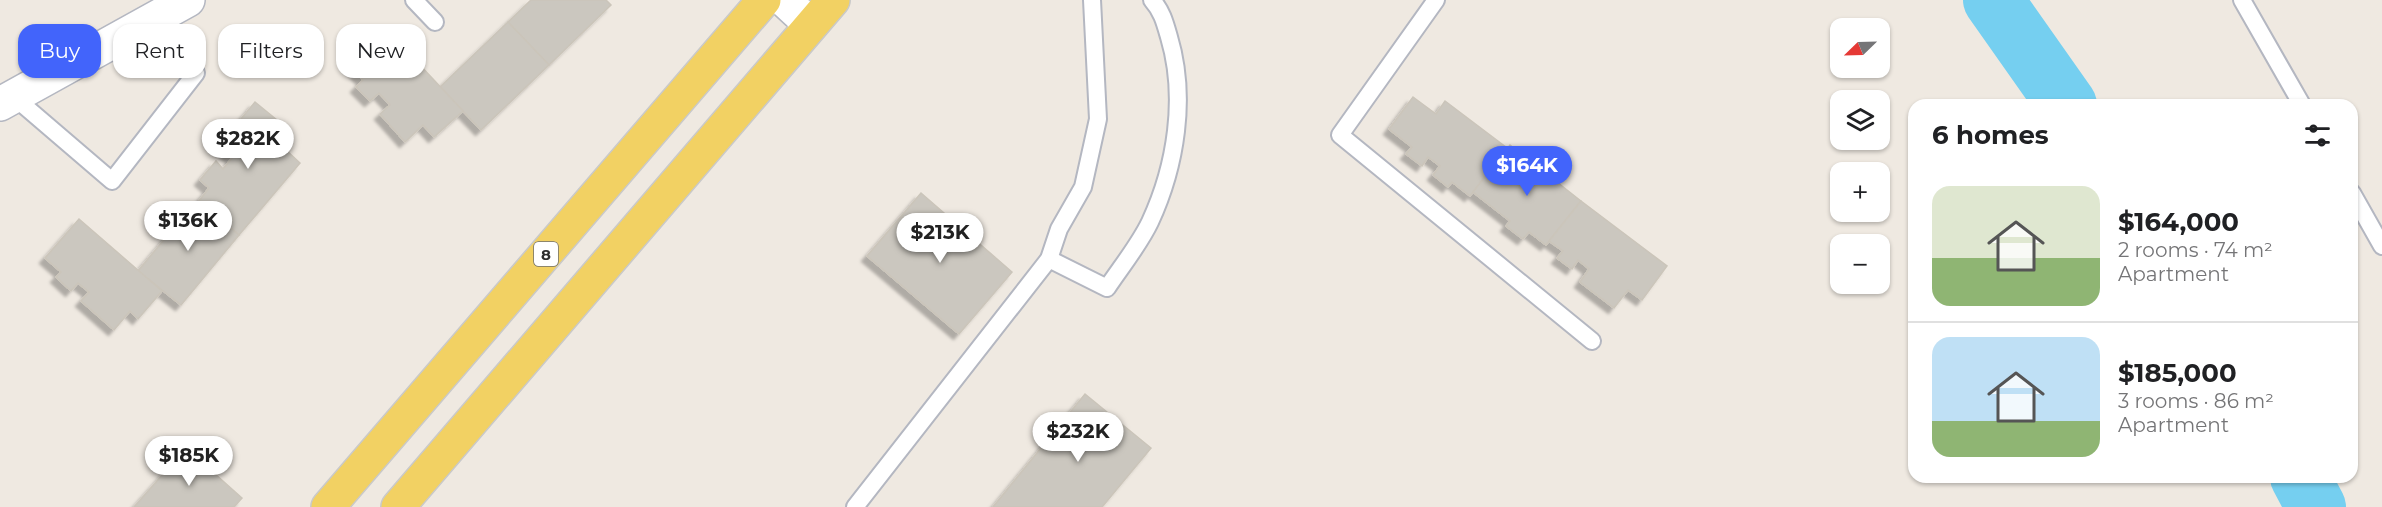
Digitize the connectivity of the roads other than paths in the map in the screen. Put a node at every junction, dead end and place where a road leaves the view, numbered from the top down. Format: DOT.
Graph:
graph roads {
  1 [pos="188,0"];
  2 [pos="414,0"];
  3 [pos="764,0"];
  4 [pos="784,0"];
  5 [pos="833,0"];
  6 [pos="1092,0"];
  7 [pos="1152,0"];
  8 [pos="1436,0"];
  9 [pos="2242,0"];
  10 [pos="435,22"];
  11 [pos="811,25"];
  12 [pos="192,78"];
  13 [pos="2299,99"];
  14 [pos="7,101"];
  15 [pos="2358,204"];
  16 [pos="2382,246"];
  17 [pos="1049,259"];
  18 [pos="1592,341"];
  19 [pos="328,507"];
  20 [pos="398,507"];
  21 [pos="855,507"];
  1 -- 14 [label="street"];
  2 -- 10 [label="lane"];
  3 -- 19 [label="main road, 8"];
  4 -- 11 [label="street"];
  5 -- 11 [label="main road"];
  6 -- 17 [label="lane"];
  7 -- 17 [label="lane"];
  8 -- 18 [label="lane"];
  9 -- 13 [label="lane"];
  11 -- 20 [label="main road"];
  12 -- 14 [label="lane"];
  15 -- 16 [label="lane"];
  17 -- 21 [label="lane"];
}
